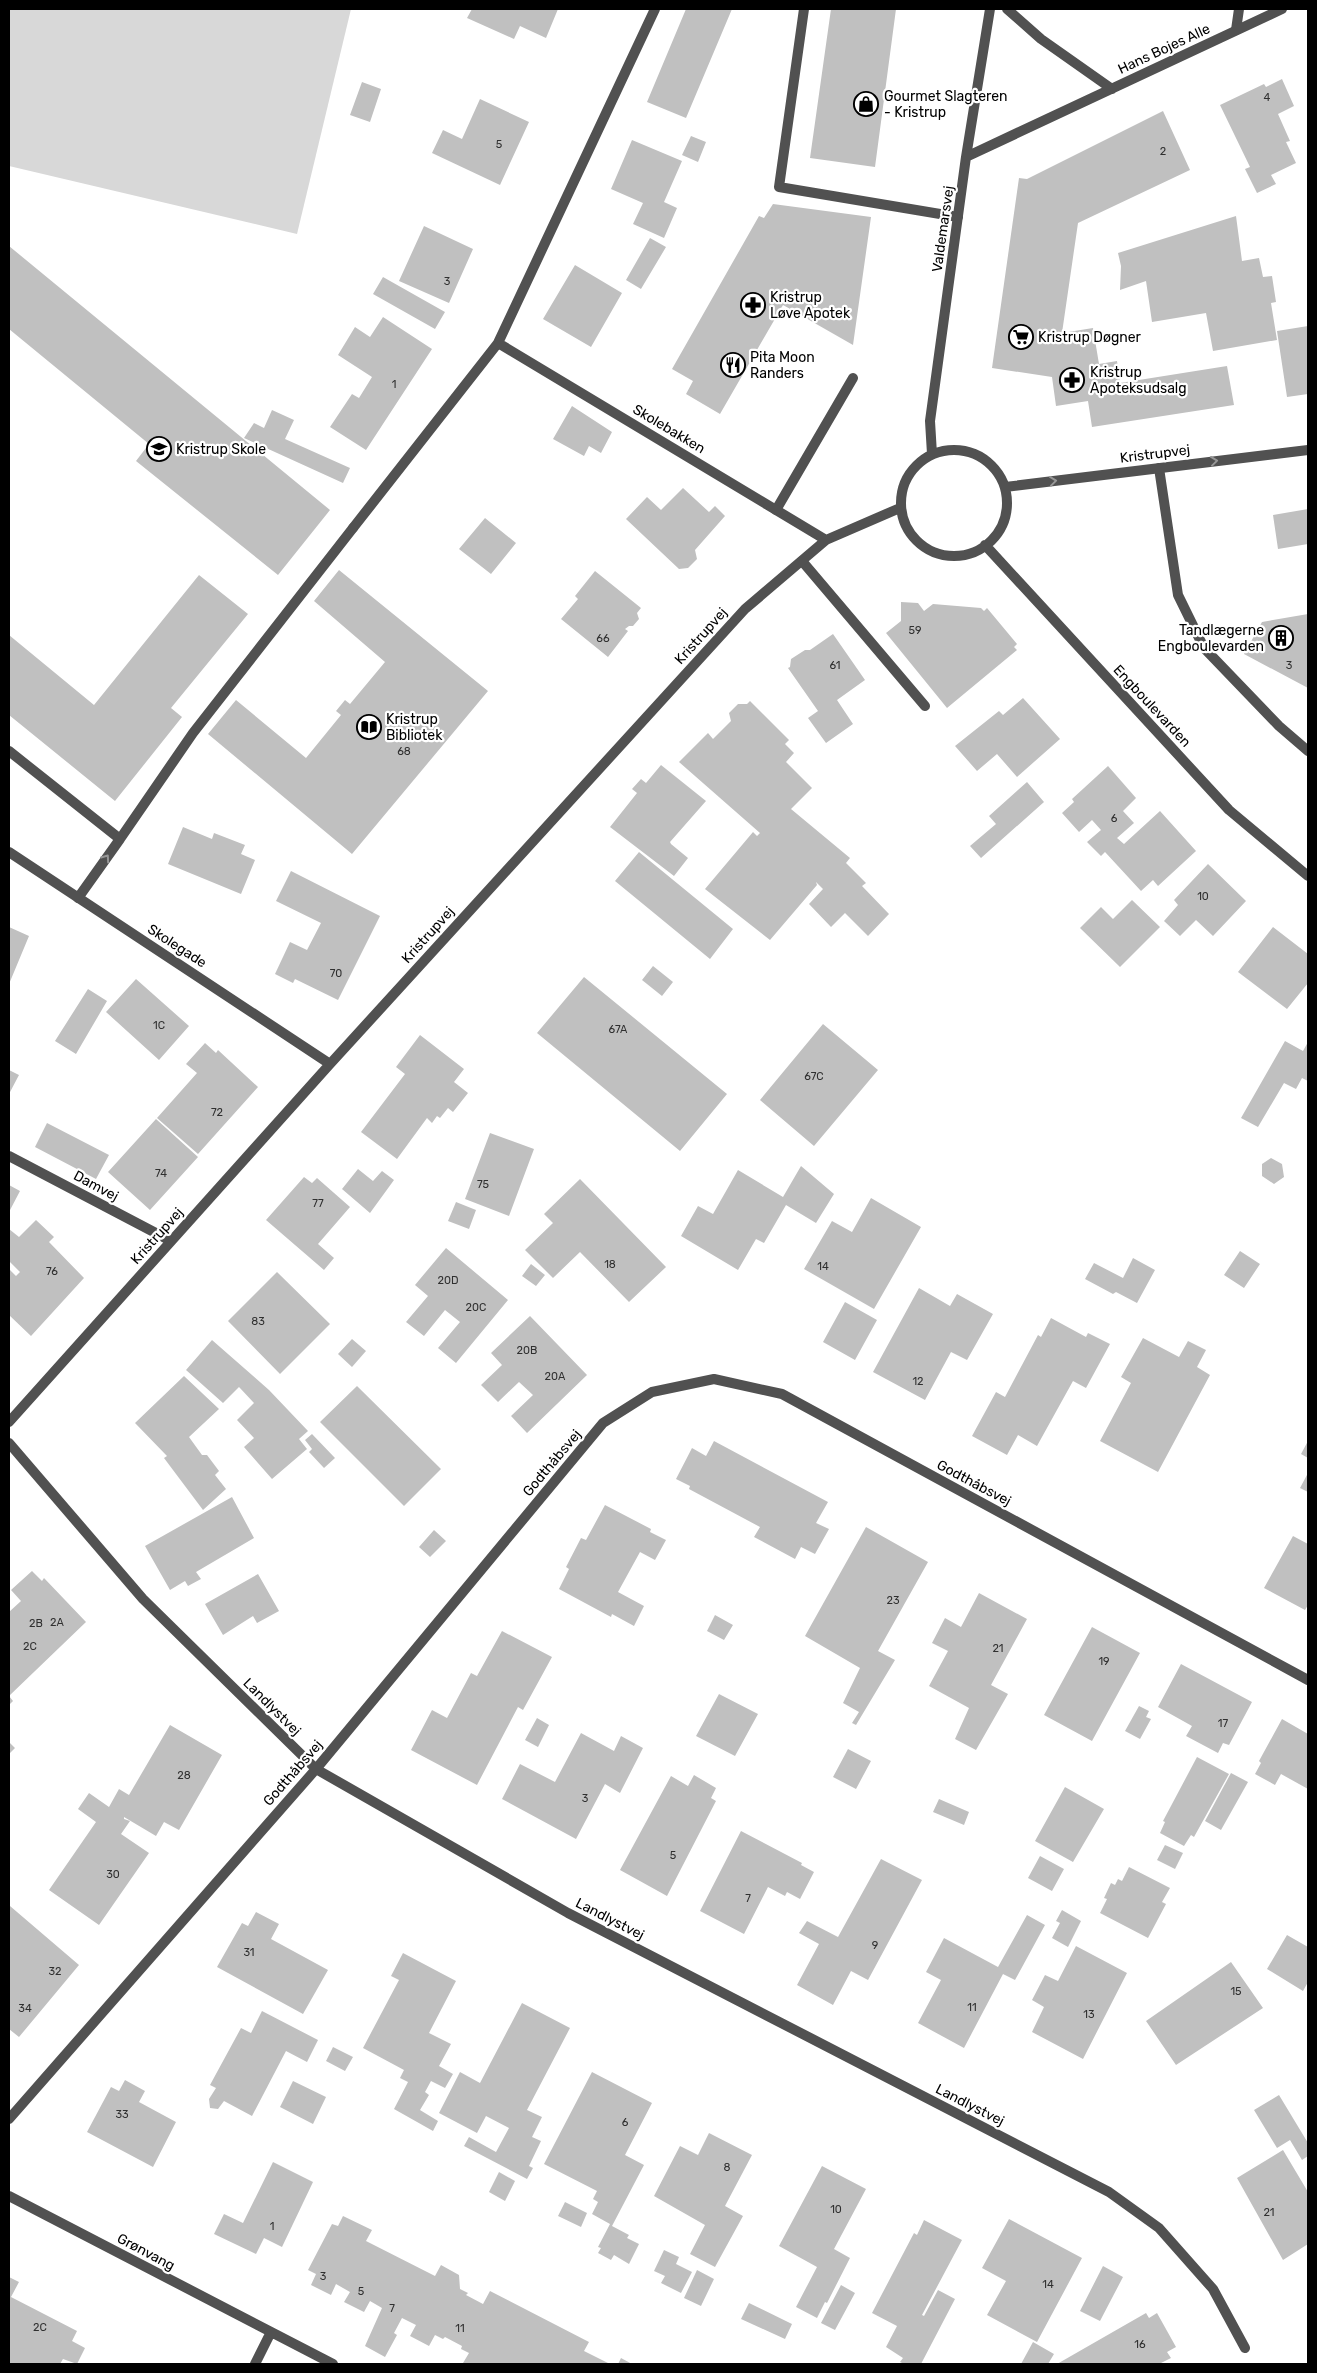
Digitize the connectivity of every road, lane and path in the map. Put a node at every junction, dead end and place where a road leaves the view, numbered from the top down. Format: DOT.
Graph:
graph roads {
  1 [pos="655,9"];
  2 [pos="804,9"];
  3 [pos="990,9"];
  4 [pos="1007,9"];
  5 [pos="1239,9"];
  6 [pos="1282,9"];
  7 [pos="1236,30"];
  8 [pos="1112,88"];
  9 [pos="966,157"];
  10 [pos="958,217"];
  11 [pos="498,342"];
  12 [pos="853,378"];
  13 [pos="1308,450"];
  14 [pos="932,454"];
  15 [pos="1159,468"];
  16 [pos="1004,486"];
  17 [pos="900,508"];
  18 [pos="776,510"];
  19 [pos="826,540"];
  20 [pos="985,545"];
  21 [pos="802,560"];
  22 [pos="925,706"];
  23 [pos="9,751"];
  24 [pos="1308,751"];
  25 [pos="120,838"];
  26 [pos="9,852"];
  27 [pos="1308,876"];
  28 [pos="78,898"];
  29 [pos="330,1064"];
  30 [pos="9,1156"];
  31 [pos="171,1241"];
  32 [pos="9,1422"];
  33 [pos="9,1443"];
  34 [pos="1308,1680"];
  35 [pos="316,1769"];
  36 [pos="9,2119"];
  37 [pos="9,2196"];
  38 [pos="271,2332"];
  39 [pos="1245,2348"];
  40 [pos="255,2364"];
  41 [pos="333,2364"];
  1 -- 11 [label="street"];
  2 -- 10 [label="street"];
  3 -- 9 [label="street, Valdemarsvej"];
  4 -- 8 [label="street, Hans Bojes Alle"];
  5 -- 7 [label="street"];
  6 -- 7 [label="street, Hans Bojes Alle"];
  7 -- 8 [label="street, Hans Bojes Alle"];
  8 -- 9 [label="street, Hans Bojes Alle"];
  9 -- 10 [label="street, Valdemarsvej"];
  10 -- 14 [label="street, Valdemarsvej"];
  11 -- 18 [label="street, Skolebakken"];
  11 -- 25 [label="street"];
  12 -- 18 [label="street"];
  15 -- 13 [label="street, Kristrupvej, one-way"];
  14 -- 16 [label="street"];
  14 -- 17 [label="street"];
  16 -- 15 [label="street, Kristrupvej, one-way"];
  15 -- 24 [label="street"];
  16 -- 20 [label="street"];
  17 -- 19 [label="street, Kristrupvej"];
  17 -- 20 [label="street"];
  18 -- 19 [label="street, Skolebakken"];
  19 -- 21 [label="street, Kristrupvej"];
  20 -- 27 [label="street, Engboulevarden"];
  21 -- 22 [label="street"];
  21 -- 29 [label="street, Kristrupvej"];
  23 -- 25 [label="street"];
  28 -- 25 [label="street, one-way"];
  26 -- 28 [label="street, Skolegade"];
  28 -- 29 [label="street, Skolegade"];
  29 -- 31 [label="street, Kristrupvej"];
  30 -- 31 [label="street, Damvej"];
  31 -- 32 [label="street, Kristrupvej"];
  33 -- 35 [label="street, Landlystvej"];
  34 -- 35 [label="street, Godthåbsvej"];
  35 -- 36 [label="street, Godthåbsvej"];
  35 -- 39 [label="street, Landlystvej"];
  37 -- 38 [label="street, Grønvang"];
  38 -- 40 [label="street"];
  38 -- 41 [label="street, Grønvang"];
}
